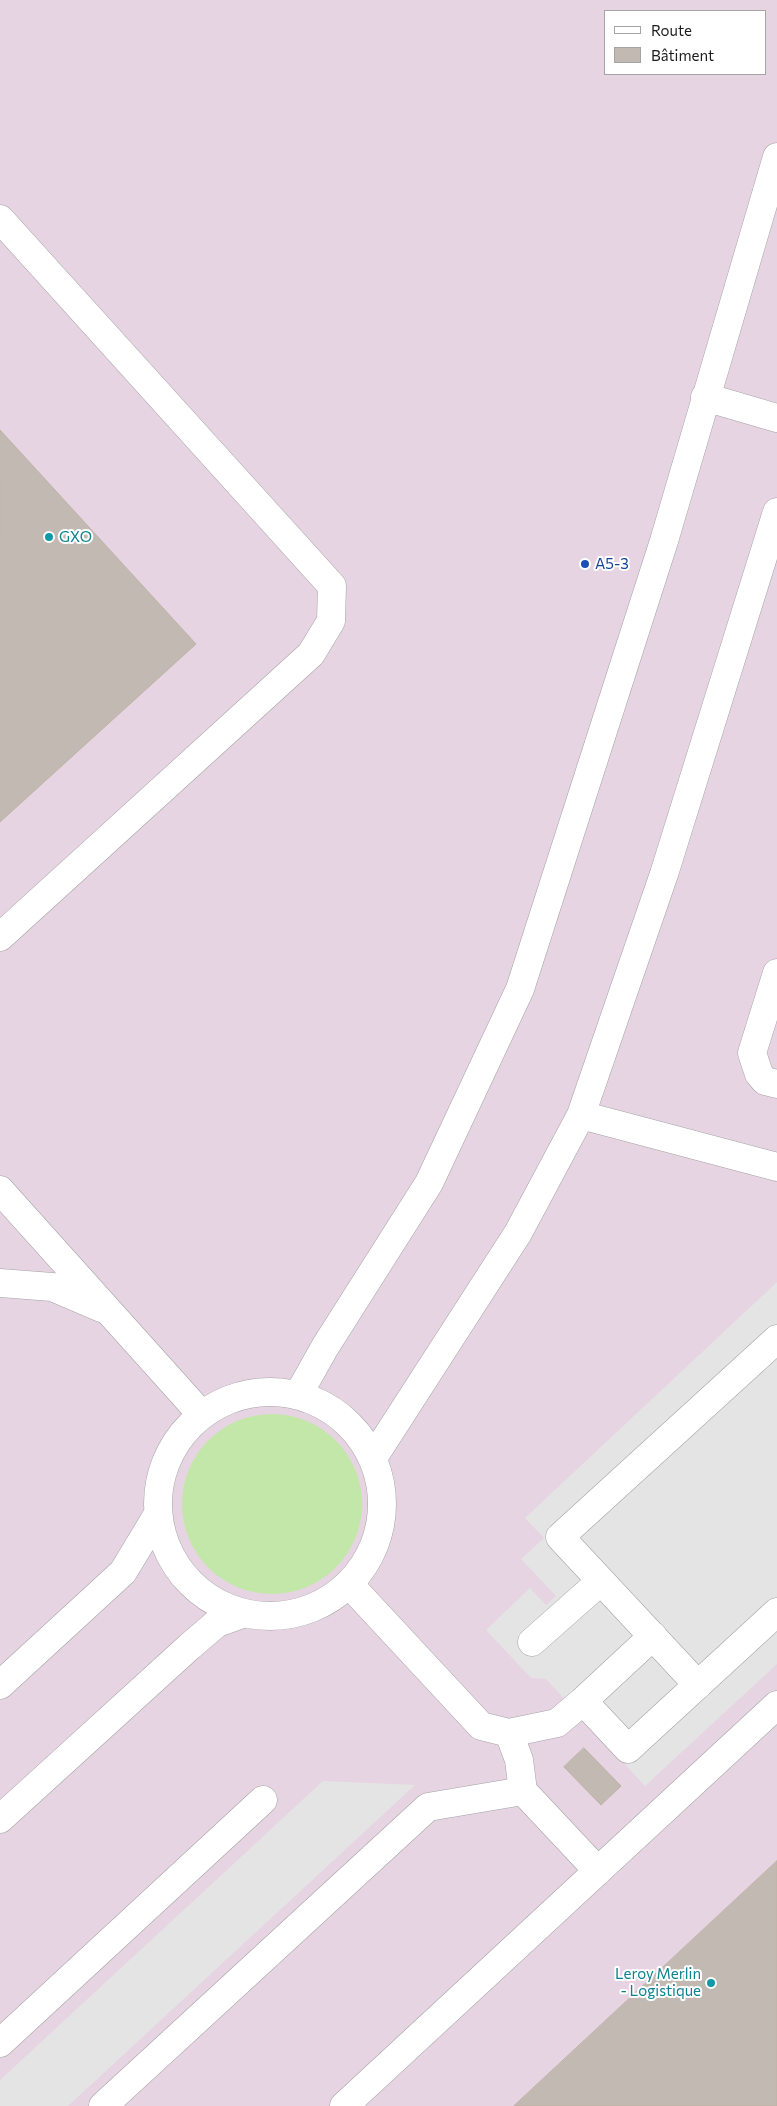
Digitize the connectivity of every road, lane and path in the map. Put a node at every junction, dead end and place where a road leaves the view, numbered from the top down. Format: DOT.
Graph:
graph roads {
  1 [pos="777,157"];
  2 [pos="0,219"];
  3 [pos="705,397"];
  4 [pos="777,418"];
  5 [pos="777,512"];
  6 [pos="771,557"];
  7 [pos="0,937"];
  8 [pos="777,973"];
  9 [pos="777,1084"];
  10 [pos="580,1115"];
  11 [pos="777,1168"];
  12 [pos="0,1190"];
  13 [pos="0,1283"];
  14 [pos="110,1311"];
  15 [pos="777,1339"];
  16 [pos="298,1395"];
  17 [pos="202,1414"];
  18 [pos="373,1458"];
  19 [pos="158,1514"];
  20 [pos="601,1581"];
  21 [pos="349,1584"];
  22 [pos="777,1612"];
  23 [pos="242,1614"];
  24 [pos="653,1636"];
  25 [pos="532,1642"];
  26 [pos="0,1684"];
  27 [pos="698,1685"];
  28 [pos="583,1700"];
  29 [pos="777,1705"];
  30 [pos="509,1733"];
  31 [pos="523,1791"];
  32 [pos="263,1800"];
  33 [pos="0,1819"];
  34 [pos="598,1871"];
  35 [pos="0,2043"];
  36 [pos="103,2106"];
  37 [pos="344,2106"];
  1 -- 3 [label="street"];
  2 -- 7 [label="street"];
  3 -- 4 [label="street"];
  3 -- 16 [label="street"];
  5 -- 6 [label="street"];
  6 -- 10 [label="street"];
  8 -- 9 [label="street"];
  10 -- 11 [label="street"];
  10 -- 18 [label="street"];
  12 -- 14 [label="street"];
  13 -- 14 [label="street"];
  14 -- 17 [label="street"];
  15 -- 20 [label="street"];
  16 -- 17 [label="street"];
  16 -- 18 [label="street"];
  17 -- 19 [label="street"];
  18 -- 21 [label="street"];
  19 -- 23 [label="street"];
  19 -- 26 [label="street"];
  20 -- 24 [label="street"];
  20 -- 25 [label="street"];
  21 -- 23 [label="street"];
  21 -- 30 [label="street"];
  22 -- 27 [label="street"];
  23 -- 33 [label="street"];
  24 -- 27 [label="street"];
  24 -- 28 [label="street"];
  27 -- 28 [label="street"];
  28 -- 30 [label="street"];
  29 -- 34 [label="street"];
  30 -- 31 [label="street"];
  31 -- 34 [label="street"];
  31 -- 36 [label="street"];
  32 -- 35 [label="street"];
  34 -- 37 [label="street"];
}
